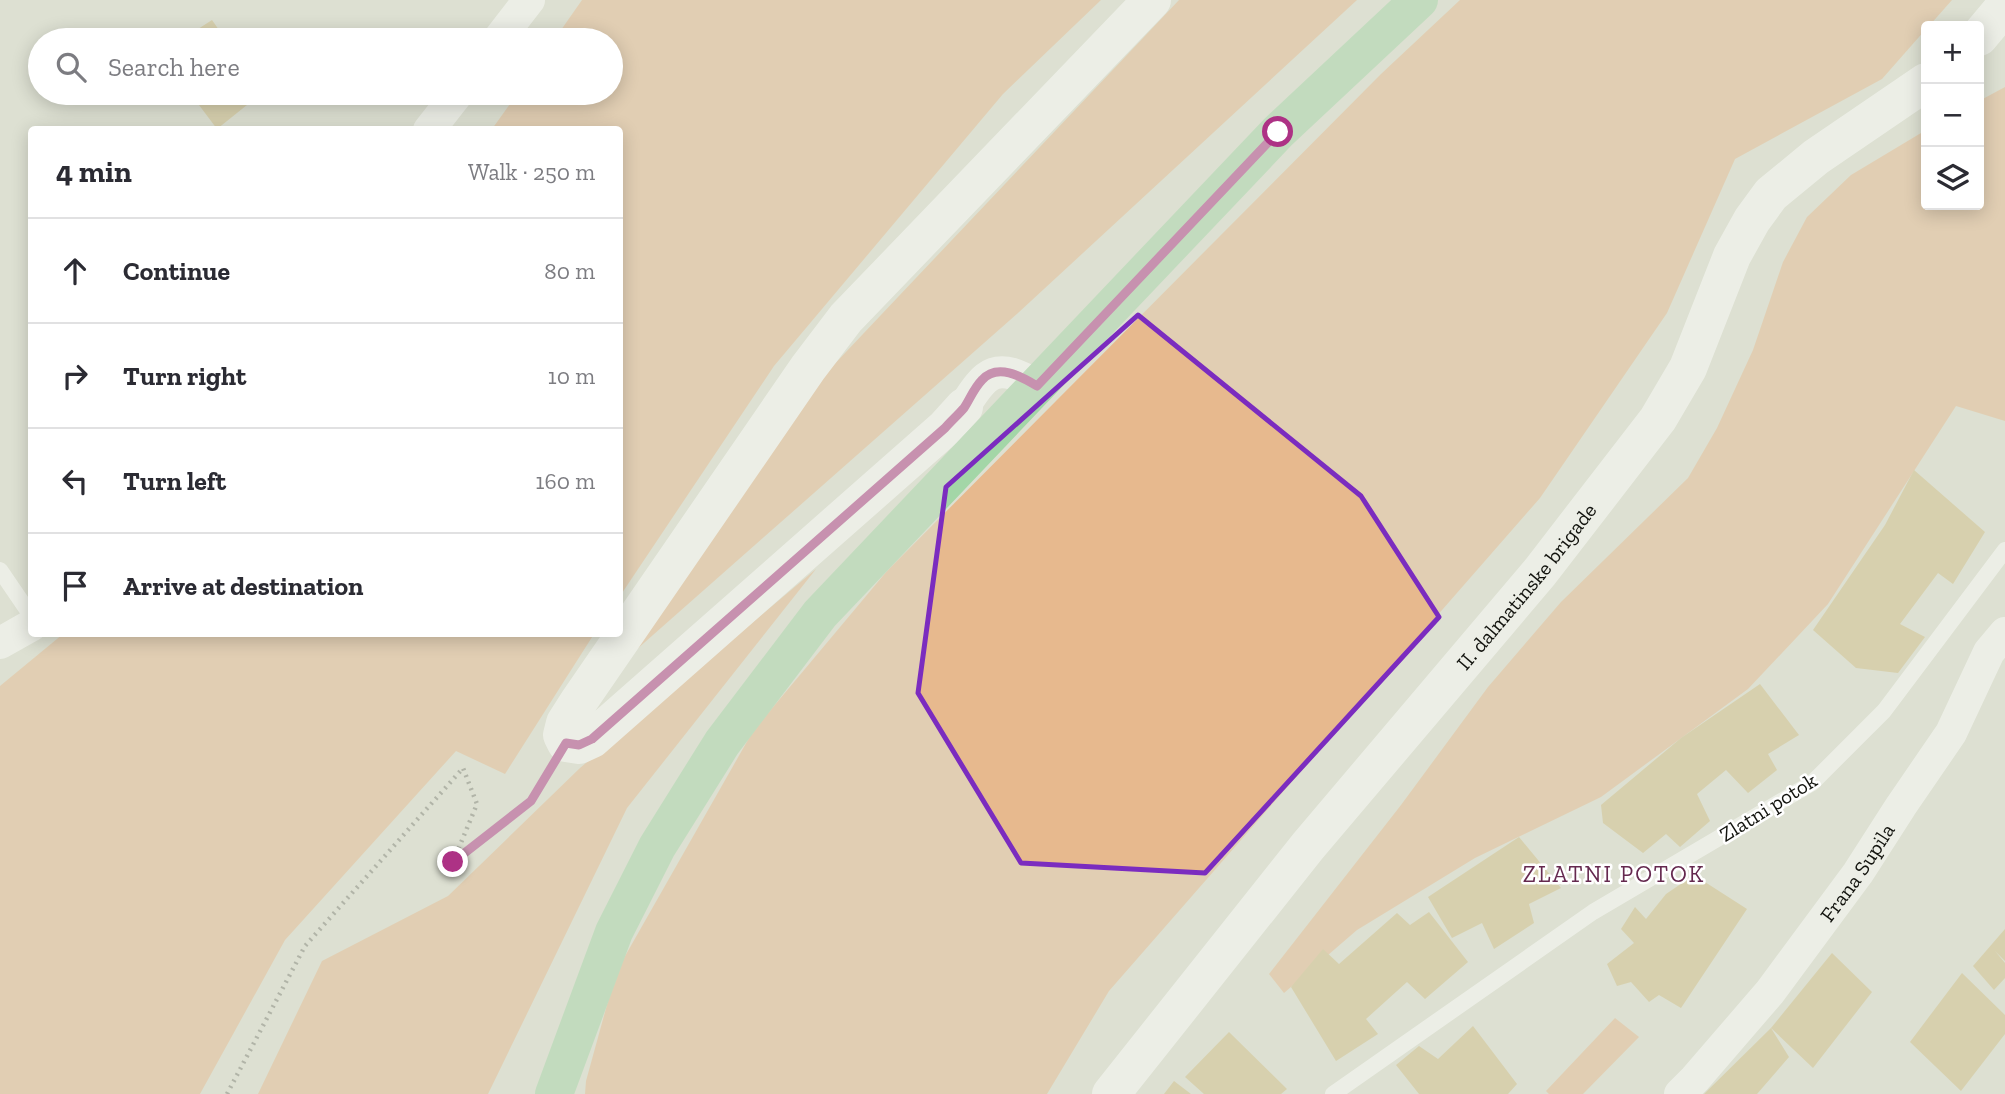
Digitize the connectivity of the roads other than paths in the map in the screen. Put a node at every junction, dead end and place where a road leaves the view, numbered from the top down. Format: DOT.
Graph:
graph roads {
  1 [pos="529,0"];
  2 [pos="1152,0"];
  3 [pos="1419,0"];
  4 [pos="2005,6"];
  5 [pos="507,28"];
  6 [pos="1984,31"];
  7 [pos="1923,84"];
  8 [pos="449,105"];
  9 [pos="432,126"];
  10 [pos="1037,386"];
  11 [pos="964,407"];
  12 [pos="2005,550"];
  13 [pos="0,569"];
  14 [pos="28,611"];
  15 [pos="28,627"];
  16 [pos="2005,633"];
  17 [pos="0,643"];
  18 [pos="554,1094"];
  19 [pos="1111,1094"];
  20 [pos="1333,1094"];
  21 [pos="1679,1094"];
  1 -- 5 [label="street"];
  2 -- 11 [label="street"];
  3 -- 10 [label="main road"];
  4 -- 6 [label="street"];
  7 -- 19 [label="street, II. dalmatinske brigade"];
  8 -- 9 [label="street"];
  10 -- 11 [label="street"];
  10 -- 18 [label="main road"];
  12 -- 20 [label="lane, Zlatni potok"];
  13 -- 14 [label="lane"];
  15 -- 17 [label="street"];
  16 -- 21 [label="street, Frana Supila"];
}
